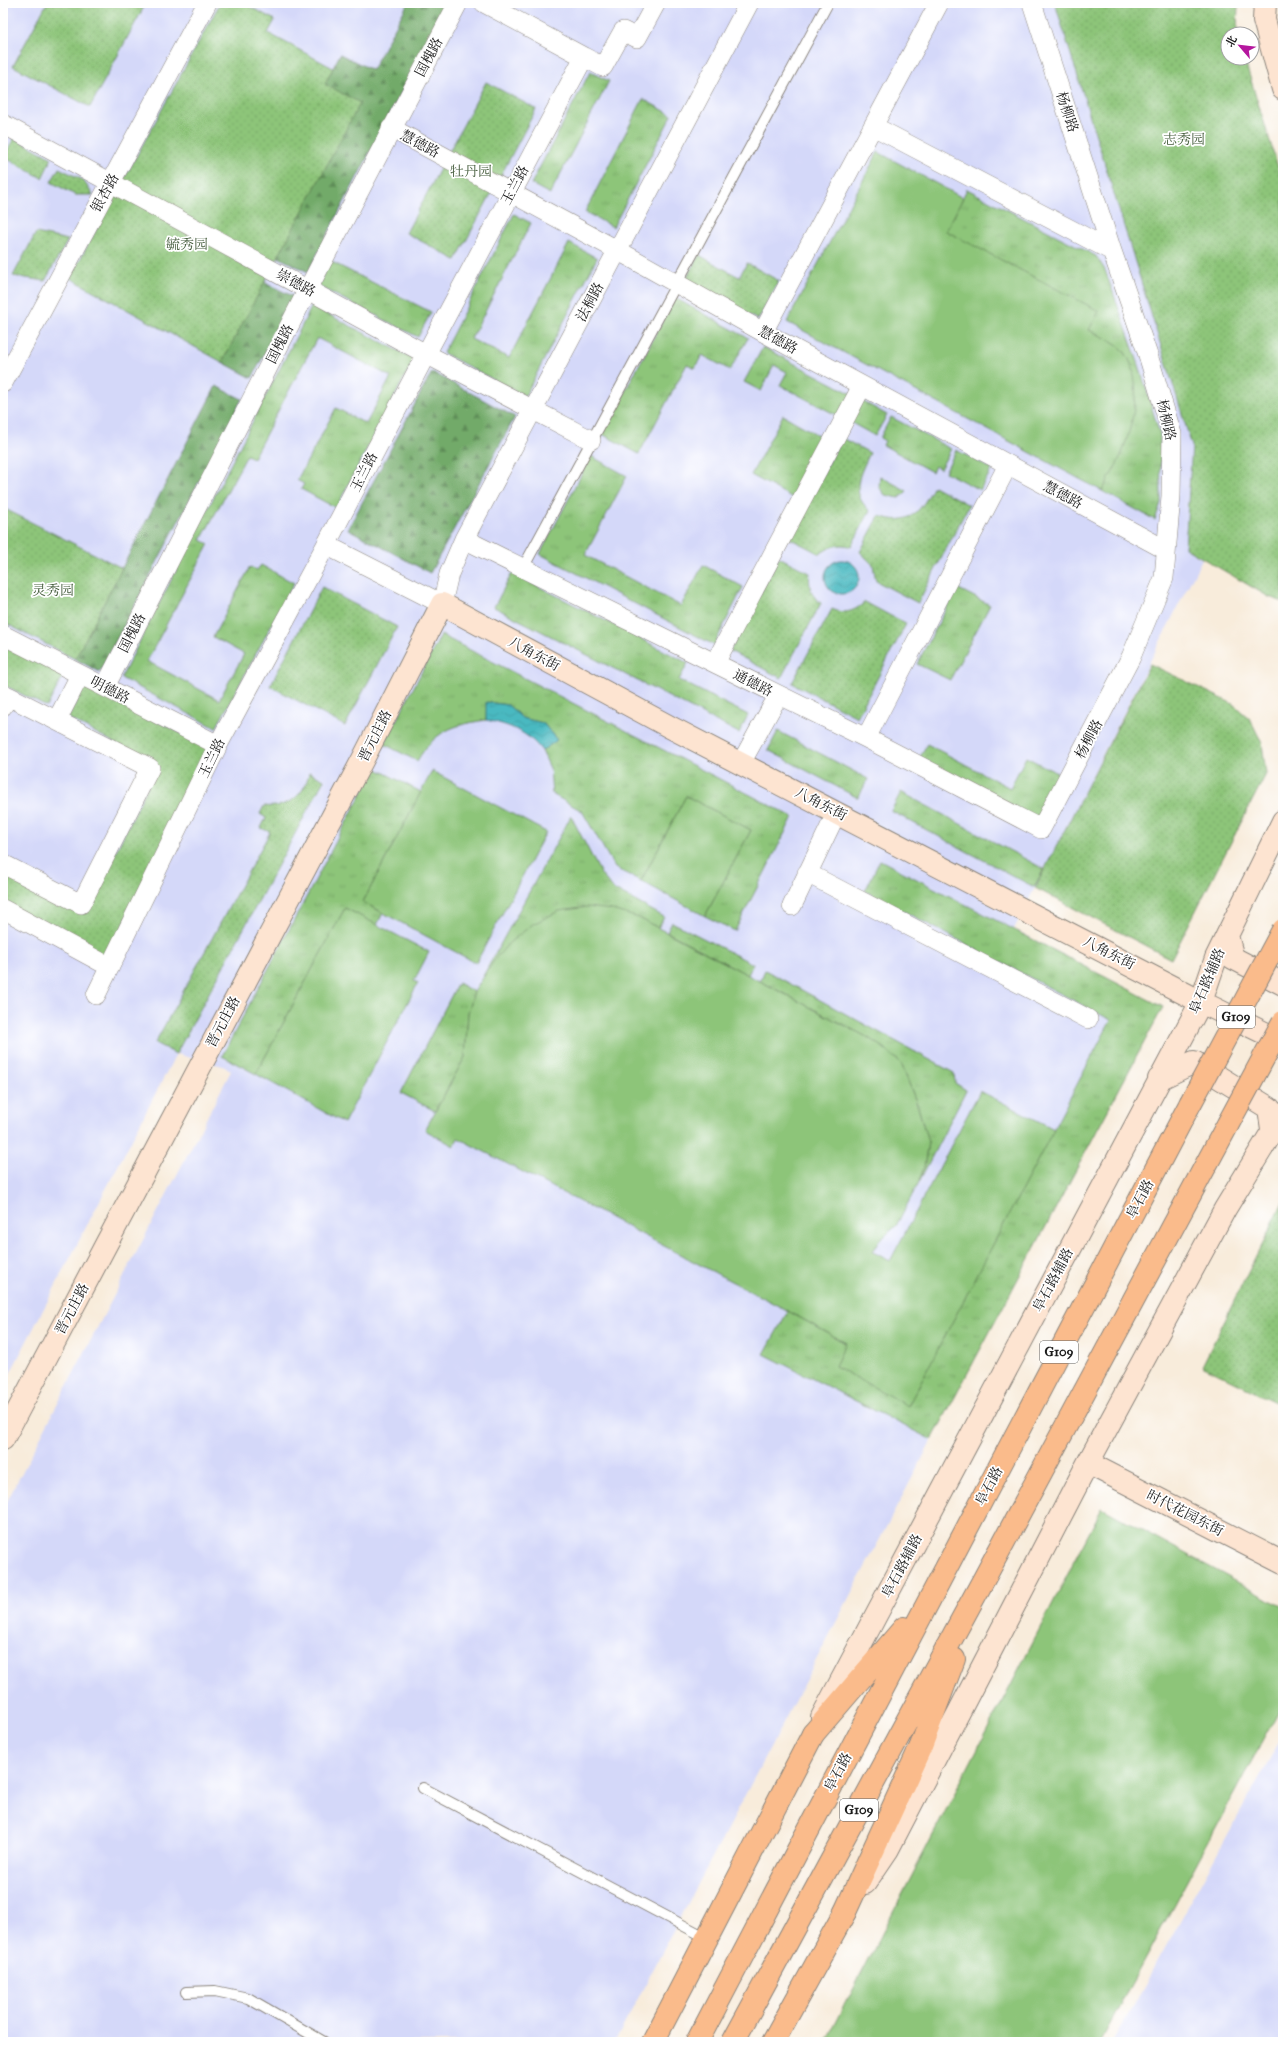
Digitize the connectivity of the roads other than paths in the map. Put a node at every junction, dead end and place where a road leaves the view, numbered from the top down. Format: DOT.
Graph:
graph roads {
  1 [pos="207,3"];
  2 [pos="458,3"];
  3 [pos="484,3"];
  4 [pos="656,3"];
  5 [pos="749,3"];
  6 [pos="828,3"];
  7 [pos="939,3"];
  8 [pos="1032,3"];
  9 [pos="1265,3"];
  10 [pos="584,57"];
  11 [pos="1283,89"];
  12 [pos="3,124"];
  13 [pos="873,126"];
  14 [pos="391,128"];
  15 [pos="110,182"];
  16 [pos="511,193"];
  17 [pos="617,250"];
  18 [pos="1112,251"];
  19 [pos="676,284"];
  20 [pos="308,289"];
  21 [pos="763,332"];
  22 [pos="426,354"];
  23 [pos="3,382"];
  24 [pos="862,386"];
  25 [pos="533,410"];
  26 [pos="591,440"];
  27 [pos="834,440"];
  28 [pos="1008,465"];
  29 [pos="464,539"];
  30 [pos="326,545"];
  31 [pos="1166,550"];
  32 [pos="523,568"];
  33 [pos="442,604"];
  34 [pos="3,636"];
  35 [pos="714,663"];
  36 [pos="80,675"];
  37 [pos="104,687"];
  38 [pos="778,696"];
  39 [pos="3,706"];
  40 [pos="57,720"];
  41 [pos="866,738"];
  42 [pos="218,745"];
  43 [pos="742,763"];
  44 [pos="837,812"];
  45 [pos="1283,820"];
  46 [pos="1041,829"];
  47 [pos="3,864"];
  48 [pos="808,873"];
  49 [pos="792,906"];
  50 [pos="3,909"];
  51 [pos="1283,930"];
  52 [pos="1227,936"];
  53 [pos="110,967"];
  54 [pos="1283,984"];
  55 [pos="96,995"];
  56 [pos="1201,1002"];
  57 [pos="1088,1019"];
  58 [pos="1283,1022"];
  59 [pos="1283,1042"];
  60 [pos="1159,1079"];
  61 [pos="1278,1122"];
  62 [pos="3,1439"];
  63 [pos="1088,1463"];
  64 [pos="1283,1563"];
  65 [pos="986,1577"];
  66 [pos="929,1600"];
  67 [pos="813,1734"];
  68 [pos="423,1788"];
  69 [pos="845,1912"];
  70 [pos="707,1938"];
  71 [pos="186,1992"];
  72 [pos="698,2039"];
  73 [pos="324,2042"];
  74 [pos="653,2042"];
  75 [pos="733,2042"];
  76 [pos="773,2042"];
  1 -- 15 [label="street, 银杏路"];
  2 -- 14 [label="street, 国槐路"];
  3 -- 10 [label="street"];
  4 -- 10 [label="street"];
  5 -- 17 [label="street, 法桐路"];
  6 -- 19 [label="lane"];
  7 -- 13 [label="street"];
  8 -- 18 [label="street, 杨柳路"];
  9 -- 11 [label="street"];
  10 -- 16 [label="street, 玉兰路"];
  12 -- 15 [label="street, 崇德路"];
  13 -- 18 [label="street"];
  13 -- 21 [label="street"];
  14 -- 16 [label="street, 慧德路"];
  14 -- 20 [label="street, 国槐路"];
  15 -- 20 [label="street, 崇德路"];
  15 -- 23 [label="street, 银杏路"];
  16 -- 17 [label="street, 慧德路"];
  16 -- 22 [label="street, 玉兰路"];
  17 -- 19 [label="street, 慧德路"];
  17 -- 25 [label="street, 法桐路"];
  18 -- 31 [label="street, 杨柳路"];
  19 -- 21 [label="street, 慧德路"];
  19 -- 26 [label="lane"];
  20 -- 22 [label="street, 崇德路"];
  20 -- 37 [label="street, 国槐路"];
  21 -- 24 [label="street, 慧德路"];
  22 -- 25 [label="street, 崇德路"];
  22 -- 30 [label="street, 玉兰路"];
  24 -- 27 [label="street"];
  24 -- 28 [label="street, 慧德路"];
  24 -- 35 [label="street"];
  25 -- 26 [label="street, 崇德路"];
  25 -- 29 [label="street, 法桐路"];
  26 -- 32 [label="lane"];
  28 -- 31 [label="street, 慧德路"];
  28 -- 41 [label="street"];
  29 -- 32 [label="street, 通德路"];
  29 -- 33 [label="street, 法桐路"];
  30 -- 33 [label="street"];
  30 -- 42 [label="street, 玉兰路"];
  31 -- 46 [label="street, 杨柳路"];
  32 -- 35 [label="street, 通德路"];
  33 -- 43 [label="street, 八角东街"];
  33 -- 62 [label="street, 晋元庄路"];
  34 -- 36 [label="street, 明德路"];
  35 -- 38 [label="street, 通德路"];
  36 -- 37 [label="street, 明德路"];
  36 -- 40 [label="street"];
  37 -- 42 [label="street, 明德路"];
  38 -- 41 [label="street, 通德路"];
  38 -- 43 [label="street"];
  39 -- 40 [label="street"];
  40 -- 47 [label="street"];
  41 -- 46 [label="street, 通德路"];
  42 -- 53 [label="street, 玉兰路"];
  43 -- 44 [label="street, 八角东街"];
  44 -- 48 [label="street"];
  44 -- 56 [label="street, 八角东街"];
  45 -- 52 [label="street, 阜石路辅路"];
  48 -- 49 [label="street"];
  48 -- 57 [label="street"];
  50 -- 53 [label="street"];
  51 -- 66 [label="main road, 阜石路 / G109, bridge"];
  52 -- 54 [label="street"];
  52 -- 56 [label="street, 阜石路辅路"];
  53 -- 55 [label="street, 玉兰路"];
  56 -- 59 [label="street, 八角东街"];
  56 -- 60 [label="street, 阜石路辅路"];
  58 -- 65 [label="main road, G109, bridge"];
  60 -- 61 [label="street"];
  60 -- 67 [label="street, 阜石路辅路"];
  61 -- 63 [label="street"];
  63 -- 64 [label="street, 时代花园东街"];
  63 -- 69 [label="street"];
  65 -- 69 [label="main road"];
  65 -- 75 [label="main road, G109"];
  66 -- 67 [label="main road"];
  66 -- 72 [label="main road, 阜石路 / G109"];
  67 -- 70 [label="main road"];
  68 -- 70 [label="lane"];
  69 -- 76 [label="main road"];
  70 -- 74 [label="main road"];
  71 -- 73 [label="lane"];
}
